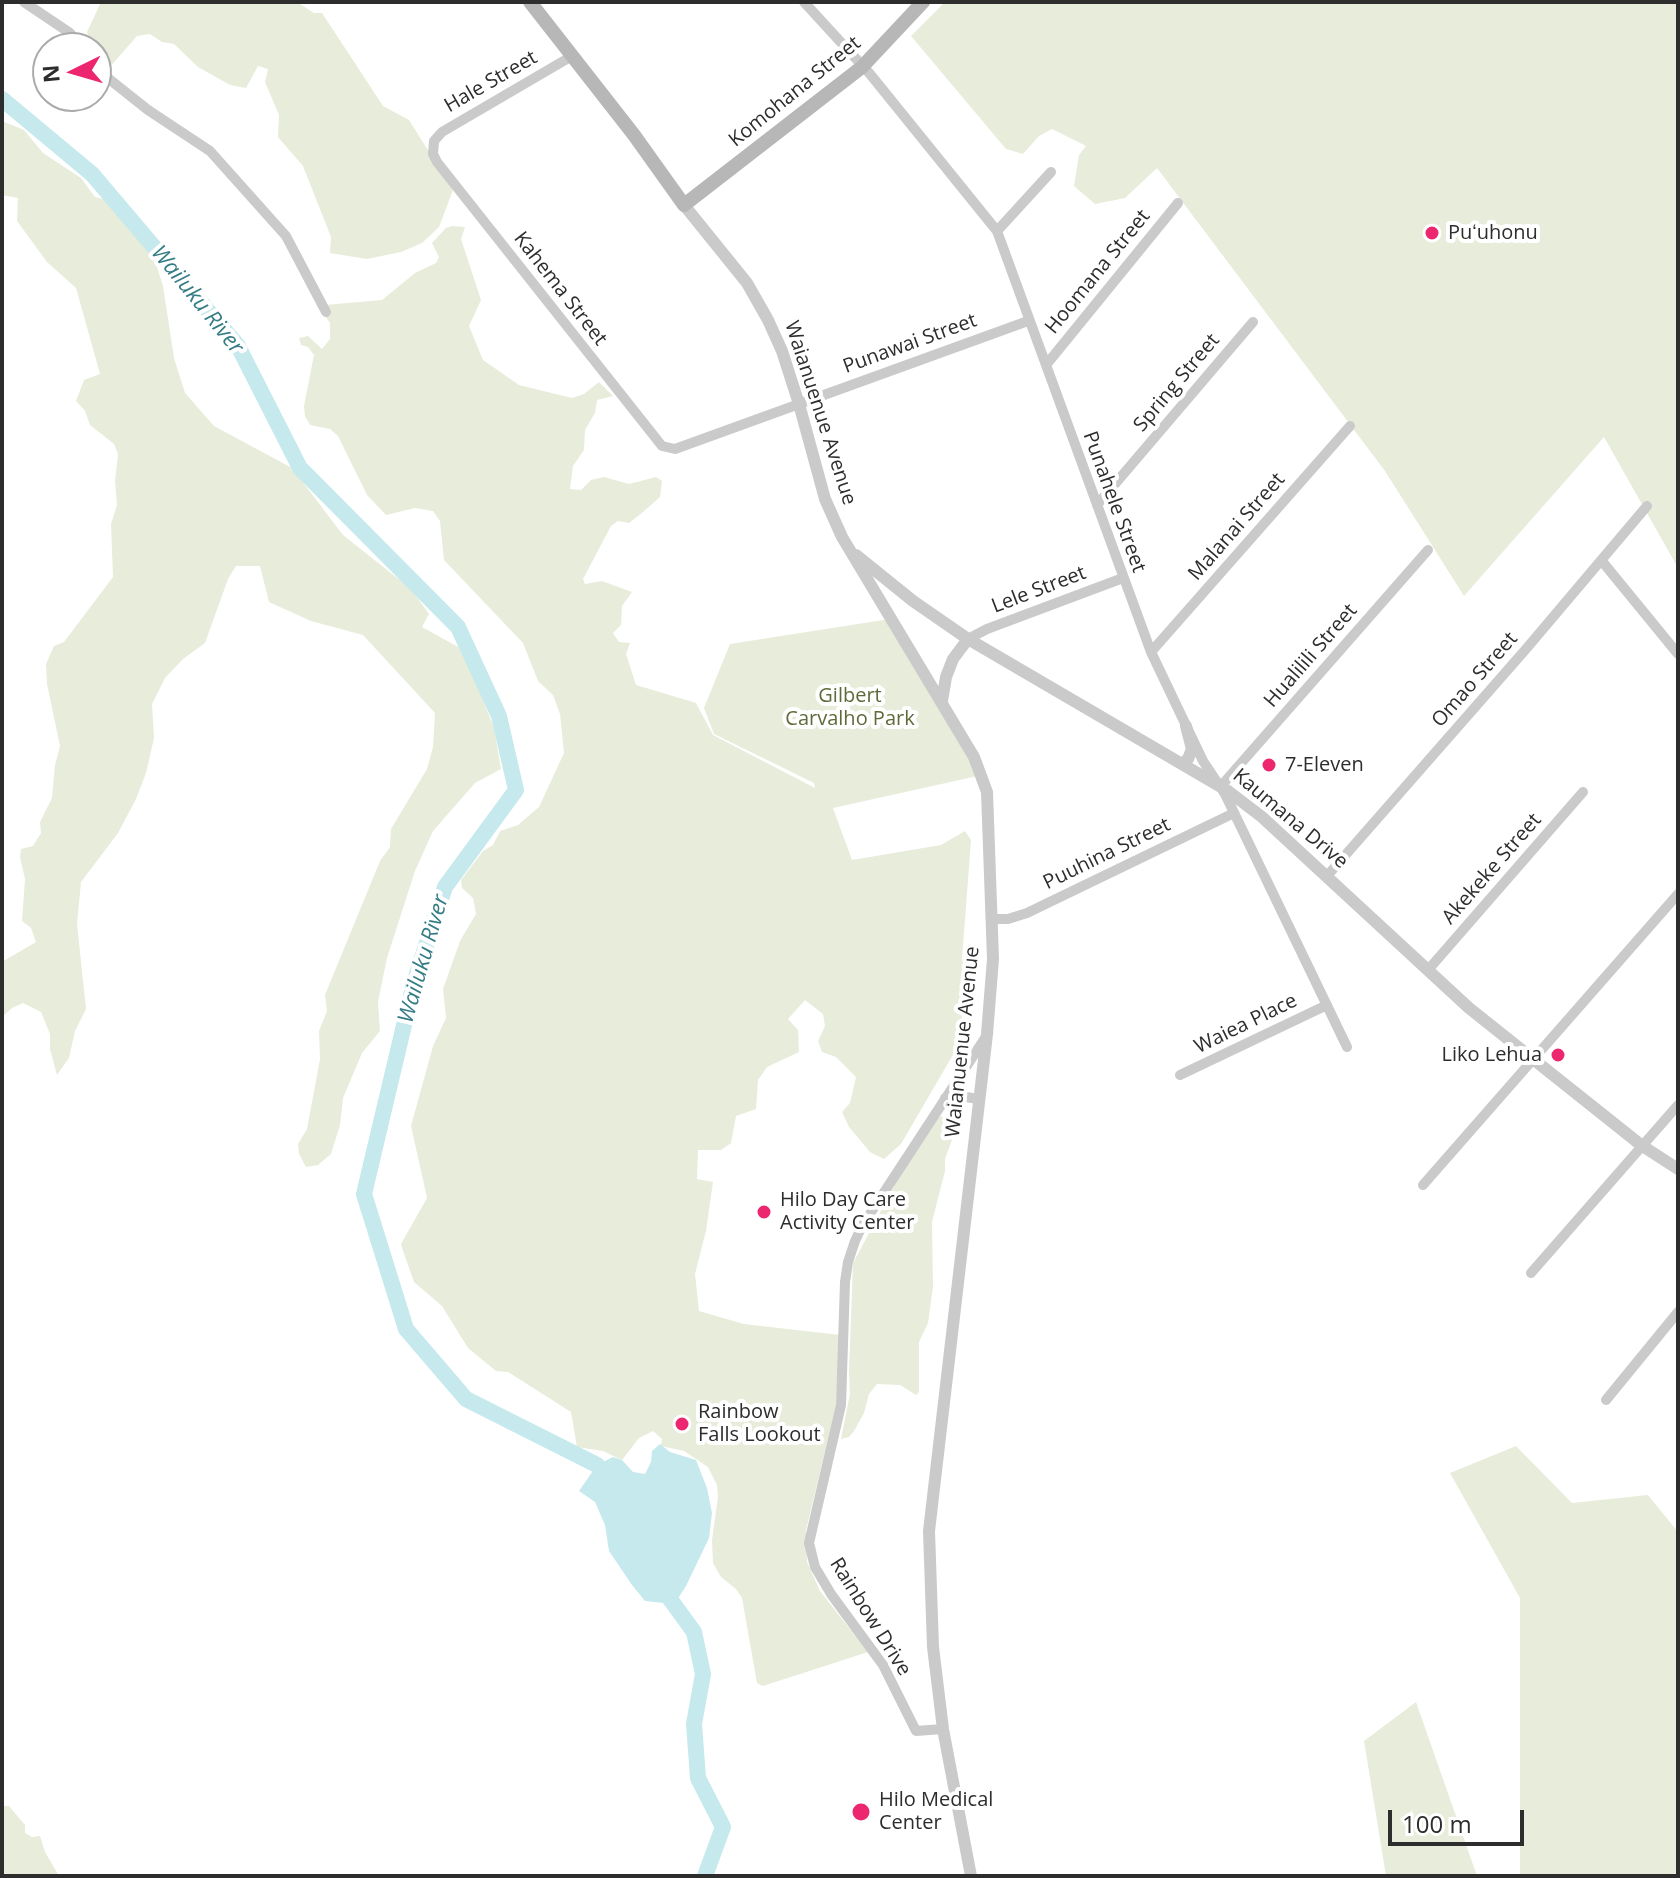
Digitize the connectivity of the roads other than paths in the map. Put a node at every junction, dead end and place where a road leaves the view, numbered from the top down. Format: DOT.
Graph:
graph roads {
  1 [pos="24,2"];
  2 [pos="530,2"];
  3 [pos="804,2"];
  4 [pos="923,2"];
  5 [pos="69,32"];
  6 [pos="572,56"];
  7 [pos="862,67"];
  8 [pos="112,81"];
  9 [pos="433,146"];
  10 [pos="1051,172"];
  11 [pos="1178,203"];
  12 [pos="684,205"];
  13 [pos="997,231"];
  14 [pos="326,312"];
  15 [pos="1028,321"];
  16 [pos="1253,322"];
  17 [pos="1046,365"];
  18 [pos="799,404"];
  19 [pos="1350,426"];
  20 [pos="668,449"];
  21 [pos="1097,505"];
  22 [pos="1647,506"];
  23 [pos="846,543"];
  24 [pos="1428,550"];
  25 [pos="1601,560"];
  26 [pos="1123,578"];
  27 [pos="968,639"];
  28 [pos="1151,652"];
  29 [pos="1678,654"];
  30 [pos="942,701"];
  31 [pos="1186,726"];
  32 [pos="1183,763"];
  33 [pos="1221,786"];
  34 [pos="1583,792"];
  35 [pos="1234,813"];
  36 [pos="1327,876"];
  37 [pos="1678,894"];
  38 [pos="993,919"];
  39 [pos="1428,970"];
  40 [pos="1327,1005"];
  41 [pos="987,1034"];
  42 [pos="1347,1047"];
  43 [pos="1533,1061"];
  44 [pos="1180,1075"];
  45 [pos="945,1098"];
  46 [pos="978,1099"];
  47 [pos="1678,1105"];
  48 [pos="1641,1145"];
  49 [pos="1678,1169"];
  50 [pos="1423,1185"];
  51 [pos="1531,1273"];
  52 [pos="1678,1312"];
  53 [pos="1606,1400"];
  54 [pos="943,1729"];
  55 [pos="971,1876"];
  1 -- 5 [label="street"];
  2 -- 6 [label="main road, Waianuenue Avenue"];
  3 -- 7 [label="street, Punahele Street"];
  4 -- 7 [label="main road, Komohana Street"];
  6 -- 9 [label="street, Hale Street"];
  6 -- 12 [label="main road, Waianuenue Avenue"];
  7 -- 12 [label="main road, Komohana Street"];
  7 -- 13 [label="street, Punahele Street"];
  8 -- 14 [label="street"];
  9 -- 20 [label="street, Kahema Street"];
  10 -- 13 [label="street"];
  11 -- 17 [label="street, Hoomana Street"];
  12 -- 18 [label="street, Waianuenue Avenue"];
  13 -- 15 [label="street, Punahele Street"];
  15 -- 17 [label="street, Punahele Street"];
  15 -- 18 [label="street, Punawai Street"];
  16 -- 21 [label="street, Spring Street"];
  17 -- 21 [label="street, Punahele Street"];
  18 -- 20 [label="street, Punawai Street"];
  18 -- 23 [label="street, Waianuenue Avenue"];
  19 -- 28 [label="street, Malanai Street"];
  21 -- 26 [label="street, Punahele Street"];
  22 -- 25 [label="street, Omao Street"];
  23 -- 27 [label="street, Kaumana Drive"];
  23 -- 30 [label="street, Waianuenue Avenue"];
  24 -- 33 [label="street, Hualilili Street"];
  25 -- 29 [label="street"];
  25 -- 36 [label="street, Omao Street"];
  26 -- 27 [label="street, Lele Street"];
  26 -- 28 [label="street, Punahele Street"];
  27 -- 30 [label="street"];
  27 -- 32 [label="street, Kaumana Drive"];
  28 -- 31 [label="street, Punahele Street"];
  30 -- 38 [label="street, Waianuenue Avenue"];
  31 -- 32 [label="street"];
  31 -- 33 [label="street, Punahele Street"];
  32 -- 33 [label="street, Kaumana Drive"];
  33 -- 35 [label="street, Punahele Street"];
  33 -- 36 [label="street, Kaumana Drive"];
  34 -- 39 [label="street, Akekeke Street"];
  35 -- 38 [label="street, Puuhina Street"];
  35 -- 40 [label="street, Punahele Street"];
  36 -- 39 [label="street, Kaumana Drive"];
  37 -- 43 [label="street"];
  38 -- 41 [label="street, Waianuenue Avenue"];
  39 -- 43 [label="street, Kaumana Drive"];
  40 -- 42 [label="street, Punahele Street"];
  40 -- 44 [label="street, Waiea Place"];
  41 -- 45 [label="street, Rainbow Drive"];
  41 -- 46 [label="street, Waianuenue Avenue"];
  43 -- 48 [label="street, Kaumana Drive"];
  43 -- 50 [label="street"];
  45 -- 46 [label="street"];
  45 -- 54 [label="street, Rainbow Drive"];
  46 -- 54 [label="street, Waianuenue Avenue"];
  47 -- 48 [label="street"];
  48 -- 49 [label="street, Kaumana Drive"];
  48 -- 51 [label="street"];
  52 -- 53 [label="street"];
  54 -- 55 [label="street, Waianuenue Avenue"];
}
